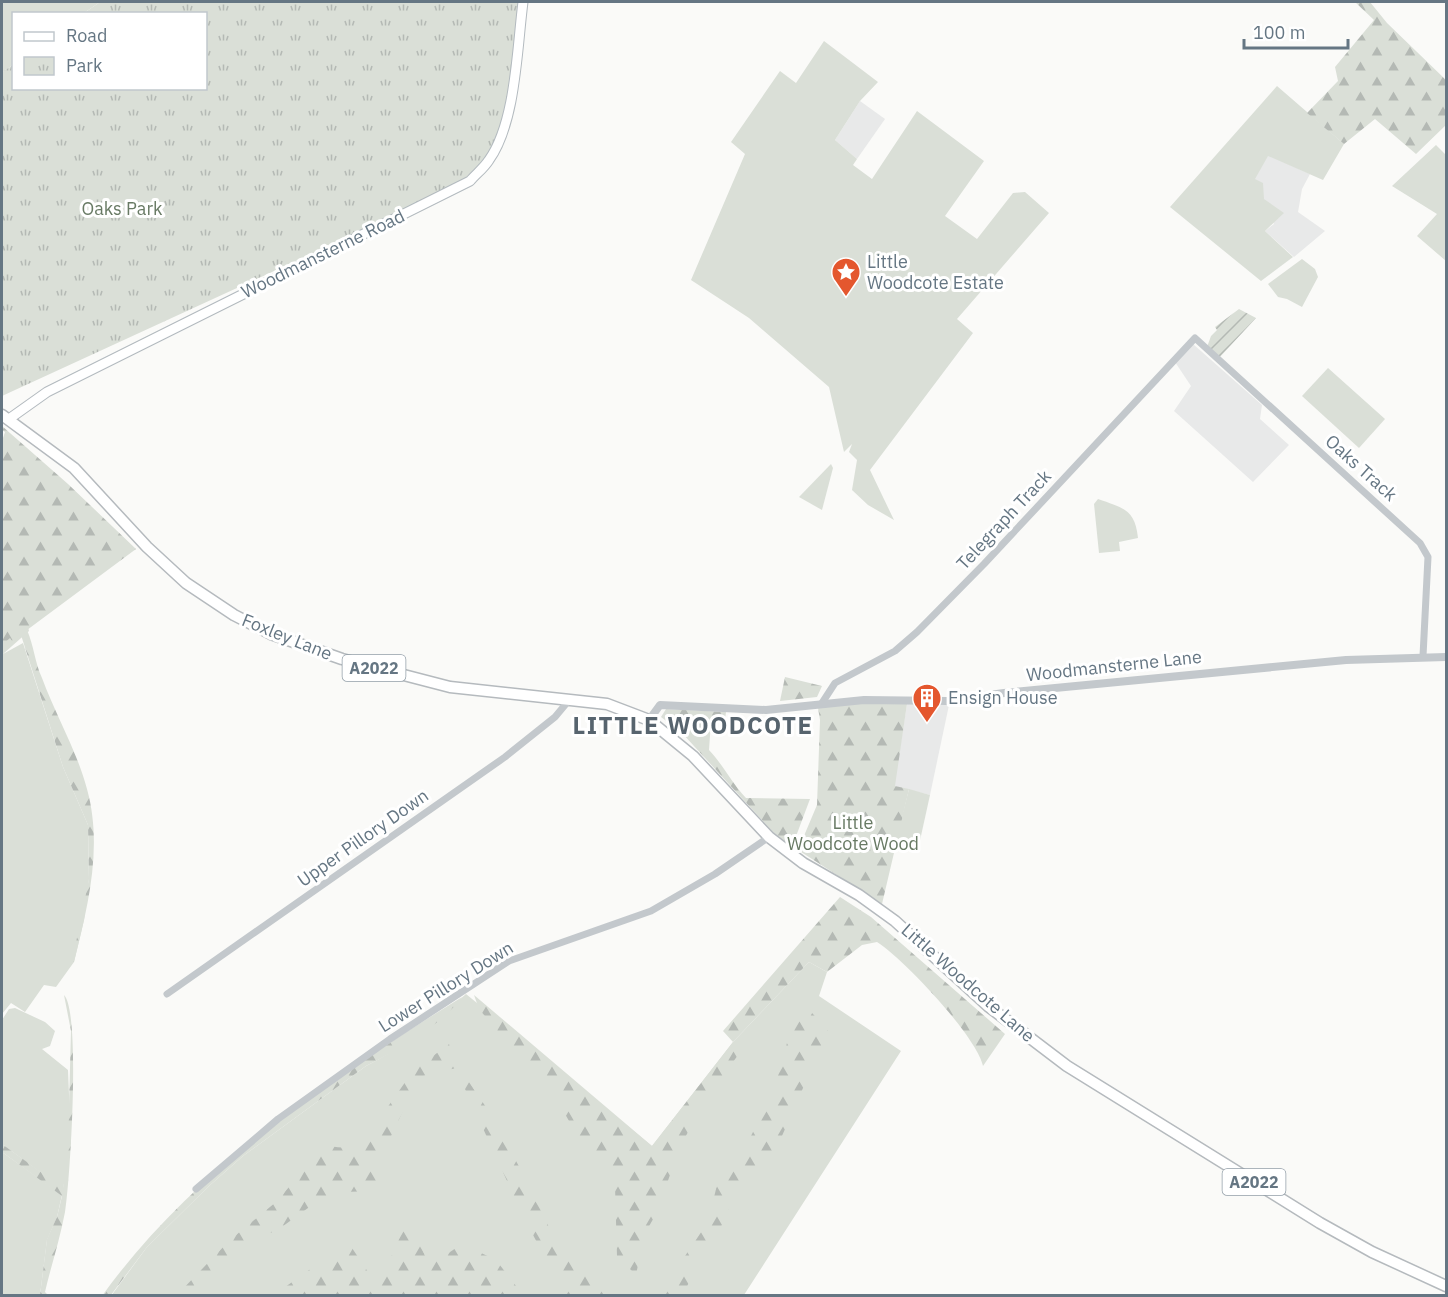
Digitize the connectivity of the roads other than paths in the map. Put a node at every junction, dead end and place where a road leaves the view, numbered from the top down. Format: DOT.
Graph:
graph roads {
  1 [pos="523,2"];
  2 [pos="1195,338"];
  3 [pos="5,417"];
  4 [pos="1423,656"];
  5 [pos="1446,657"];
  6 [pos="570,699"];
  7 [pos="822,703"];
  8 [pos="607,704"];
  9 [pos="649,720"];
  10 [pos="769,837"];
  11 [pos="167,994"];
  12 [pos="196,1189"];
  13 [pos="1446,1287"];
  1 -- 3 [label="main road, Woodmansterne Road"];
  2 -- 4 [label="street, Oaks Track"];
  2 -- 7 [label="street, Telegraph Track"];
  3 -- 6 [label="main road, Foxley Lane / A2022"];
  4 -- 5 [label="street, Woodmansterne Lane"];
  4 -- 7 [label="street, Woodmansterne Lane"];
  6 -- 8 [label="main road, Foxley Lane / A2022"];
  6 -- 11 [label="street, Upper Pillory Down"];
  7 -- 9 [label="street, Woodmansterne Lane"];
  8 -- 9 [label="main road, Little Woodcote Lane / A2022"];
  9 -- 10 [label="main road, Little Woodcote Lane / A2022"];
  10 -- 12 [label="street, Lower Pillory Down"];
  10 -- 13 [label="main road, Little Woodcote Lane / A2022"];
}
